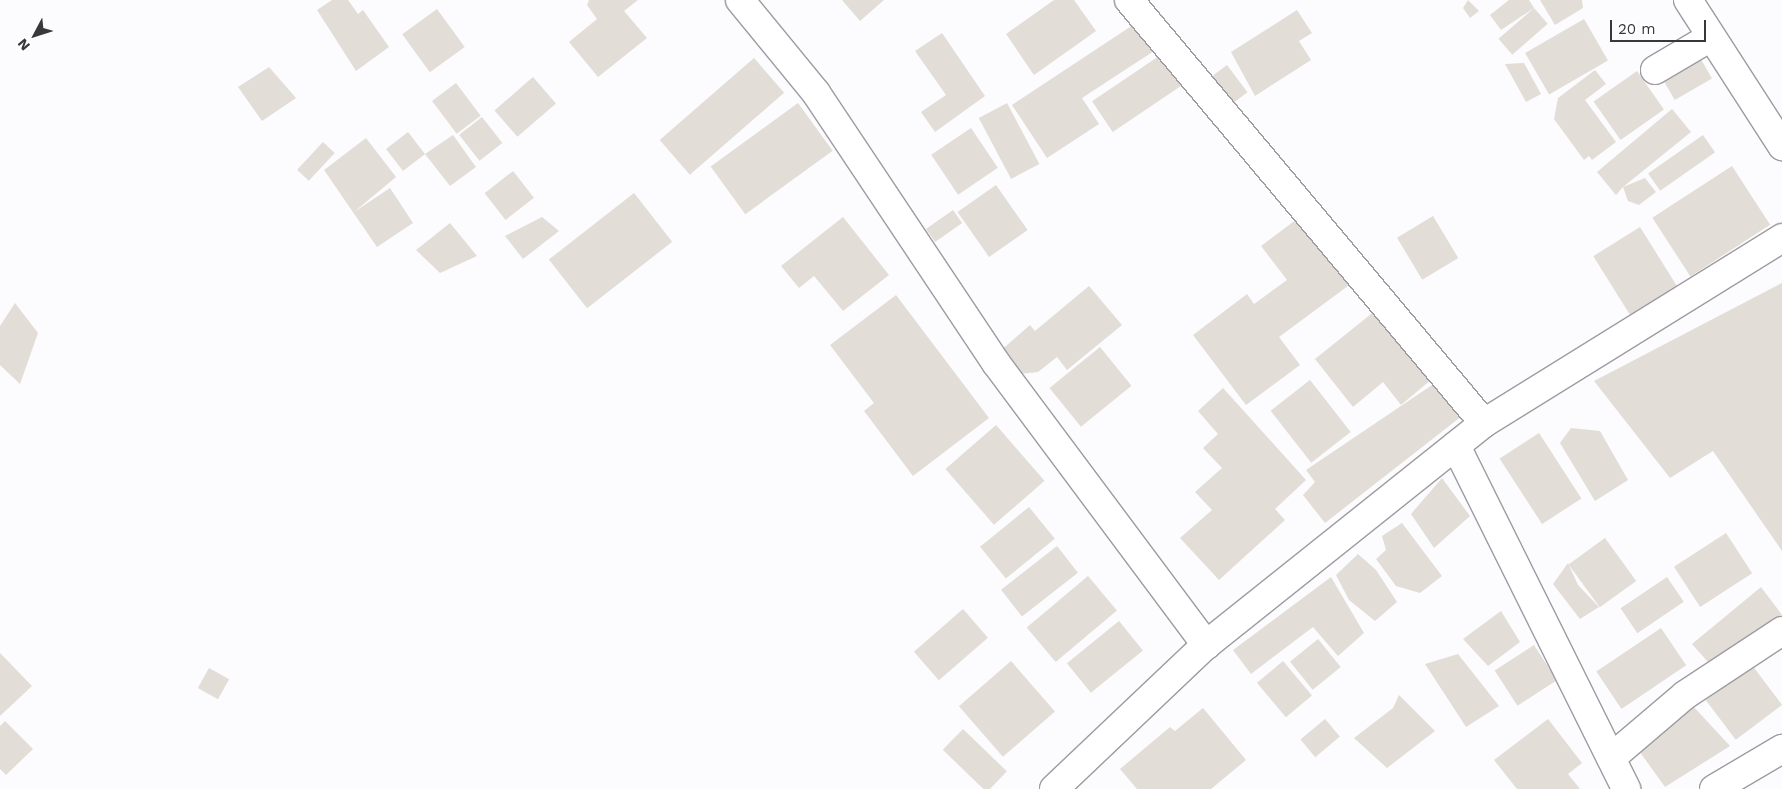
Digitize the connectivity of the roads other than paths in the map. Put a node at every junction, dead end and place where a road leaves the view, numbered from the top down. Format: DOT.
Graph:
graph roads {
  1 [pos="740,0"];
  2 [pos="1129,0"];
  3 [pos="1688,0"];
  4 [pos="1712,37"];
  5 [pos="1655,70"];
  6 [pos="1782,146"];
  7 [pos="1782,238"];
  8 [pos="1484,423"];
  9 [pos="1456,446"];
  10 [pos="1782,631"];
  11 [pos="1206,645"];
  12 [pos="1782,749"];
  13 [pos="1611,758"];
  14 [pos="1054,789"];
  15 [pos="1626,789"];
  16 [pos="1714,789"];
  1 -- 11 [label="street"];
  2 -- 8 [label="street"];
  3 -- 4 [label="street"];
  4 -- 5 [label="street"];
  4 -- 6 [label="street"];
  7 -- 8 [label="street"];
  8 -- 9 [label="street"];
  9 -- 11 [label="street"];
  9 -- 13 [label="street"];
  10 -- 13 [label="street"];
  11 -- 14 [label="street"];
  12 -- 16 [label="street"];
  13 -- 15 [label="street"];
}
